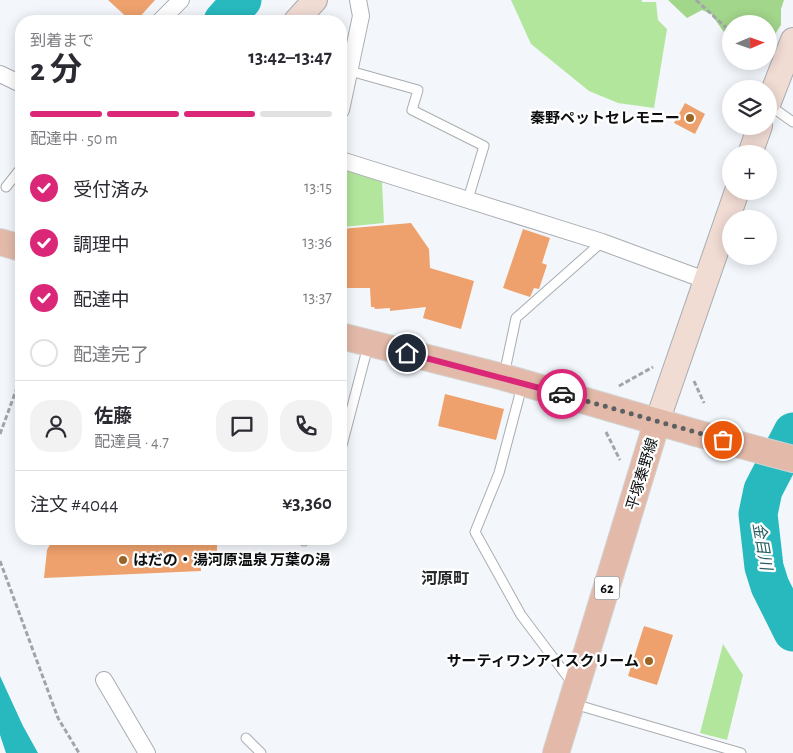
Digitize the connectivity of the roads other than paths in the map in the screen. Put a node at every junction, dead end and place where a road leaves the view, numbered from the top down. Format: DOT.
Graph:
graph roads {
  1 [pos="181,0"];
  2 [pos="315,0"];
  3 [pos="358,0"];
  4 [pos="166,15"];
  5 [pos="301,15"];
  6 [pos="793,40"];
  7 [pos="350,71"];
  8 [pos="0,74"];
  9 [pos="15,81"];
  10 [pos="777,82"];
  11 [pos="347,84"];
  12 [pos="777,109"];
  13 [pos="793,122"];
  14 [pos="347,162"];
  15 [pos="15,176"];
  16 [pos="6,187"];
  17 [pos="468,199"];
  18 [pos="734,200"];
  19 [pos="0,242"];
  20 [pos="602,242"];
  21 [pos="15,246"];
  22 [pos="705,280"];
  23 [pos="347,338"];
  24 [pos="369,343"];
  25 [pos="513,380"];
  26 [pos="657,422"];
  27 [pos="347,426"];
  28 [pos="793,458"];
  29 [pos="104,680"];
  30 [pos="574,696"];
  31 [pos="246,738"];
  32 [pos="147,753"];
  33 [pos="261,753"];
  34 [pos="556,753"];
  35 [pos="741,753"];
  1 -- 4 [label="street"];
  2 -- 5 [label="street"];
  3 -- 7 [label="street"];
  6 -- 10 [label="street"];
  7 -- 11 [label="street"];
  7 -- 17 [label="lane"];
  8 -- 9 [label="street"];
  12 -- 13 [label="lane"];
  14 -- 17 [label="street"];
  15 -- 16 [label="lane"];
  17 -- 20 [label="street"];
  18 -- 22 [label="street"];
  19 -- 21 [label="main road"];
  20 -- 22 [label="street"];
  20 -- 25 [label="lane"];
  22 -- 26 [label="street"];
  23 -- 24 [label="main road, 平塚秦野線"];
  24 -- 25 [label="main road, 平塚秦野線"];
  24 -- 27 [label="lane"];
  25 -- 26 [label="main road, 平塚秦野線"];
  25 -- 30 [label="lane"];
  26 -- 28 [label="main road"];
  26 -- 30 [label="main road, 平塚秦野線 / 62"];
  29 -- 32 [label="street"];
  30 -- 34 [label="main road, 平塚秦野線 / 62"];
  30 -- 35 [label="lane"];
  31 -- 33 [label="lane"];
}
